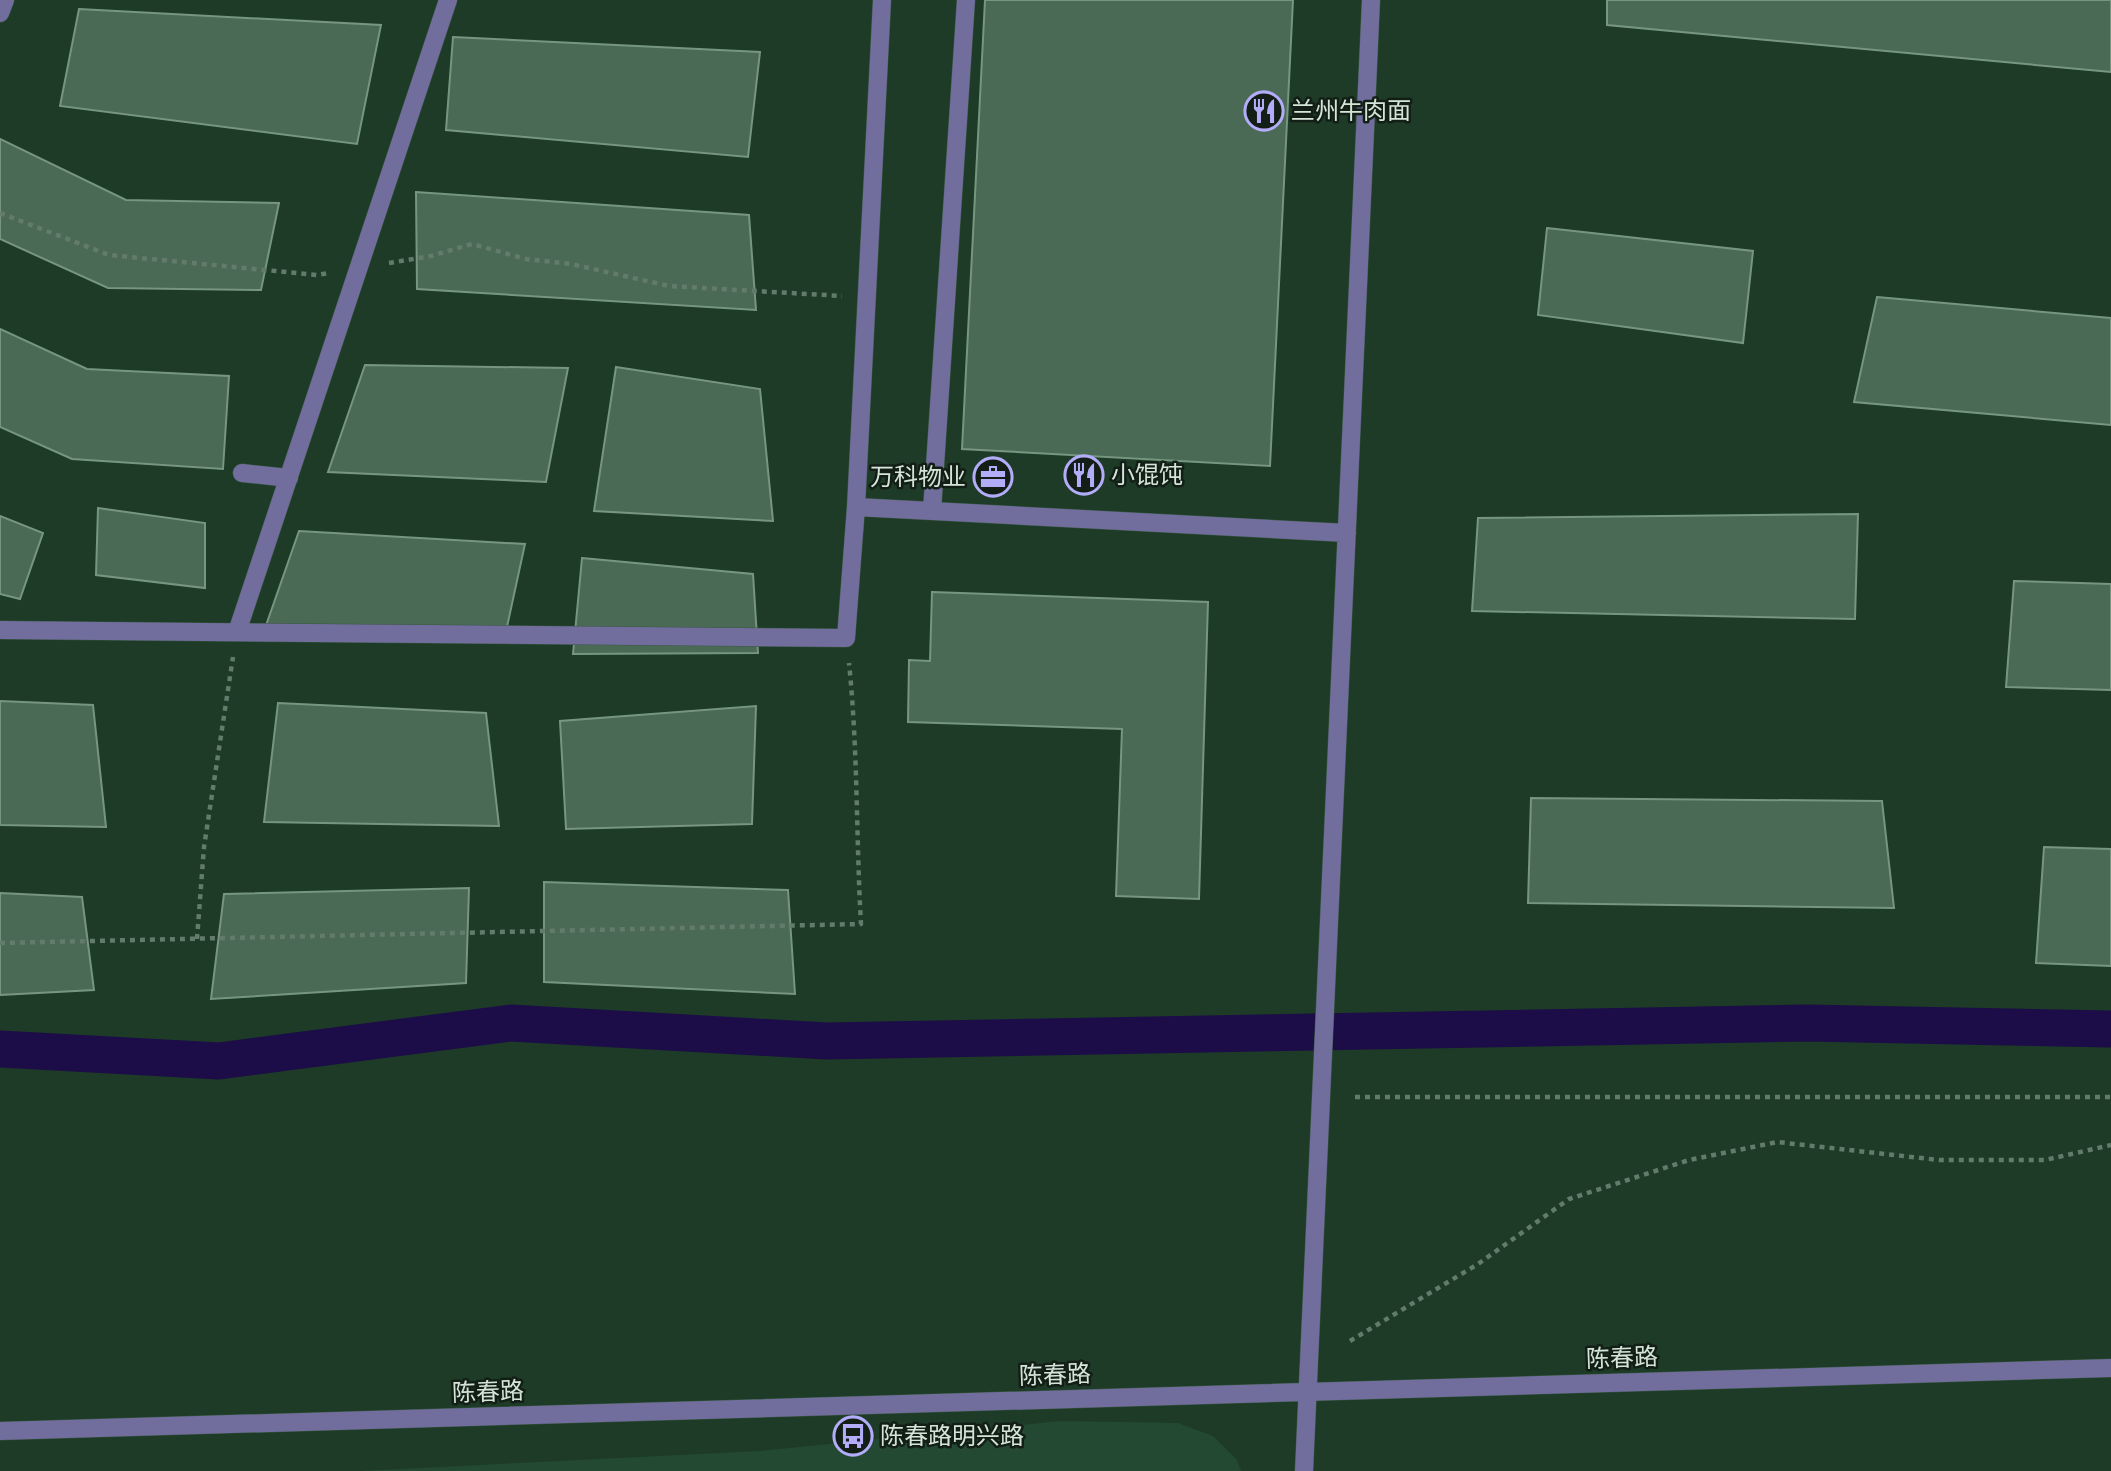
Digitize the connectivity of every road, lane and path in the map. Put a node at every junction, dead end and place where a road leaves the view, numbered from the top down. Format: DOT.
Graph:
graph roads {
  1 [pos="5,0"];
  2 [pos="448,0"];
  3 [pos="882,0"];
  4 [pos="966,0"];
  5 [pos="1371,0"];
  6 [pos="0,13"];
  7 [pos="0,213"];
  8 [pos="358,269"];
  9 [pos="867,296"];
  10 [pos="242,473"];
  11 [pos="289,478"];
  12 [pos="856,507"];
  13 [pos="932,511"];
  14 [pos="1347,533"];
  15 [pos="0,630"];
  16 [pos="237,632"];
  17 [pos="846,638"];
  18 [pos="197,939"];
  19 [pos="0,943"];
  20 [pos="1355,1097"];
  21 [pos="2111,1097"];
  22 [pos="2111,1145"];
  23 [pos="1350,1341"];
  24 [pos="2111,1368"];
  25 [pos="1307,1392"];
  26 [pos="0,1431"];
  27 [pos="1304,1471"];
  1 -- 6 [label="street"];
  2 -- 8 [label="street"];
  3 -- 9 [label="street"];
  4 -- 13 [label="street"];
  5 -- 14 [label="street"];
  7 -- 8 [label="path"];
  8 -- 9 [label="path"];
  8 -- 11 [label="street"];
  9 -- 12 [label="street"];
  10 -- 11 [label="street"];
  11 -- 16 [label="street"];
  12 -- 13 [label="street"];
  12 -- 17 [label="street"];
  13 -- 14 [label="street"];
  14 -- 25 [label="street"];
  15 -- 16 [label="street"];
  16 -- 17 [label="street"];
  16 -- 18 [label="path"];
  17 -- 18 [label="path"];
  18 -- 19 [label="path"];
  20 -- 21 [label="path"];
  22 -- 23 [label="path"];
  24 -- 25 [label="street, 陈春路"];
  25 -- 26 [label="street, 陈春路"];
  25 -- 27 [label="street"];
}
